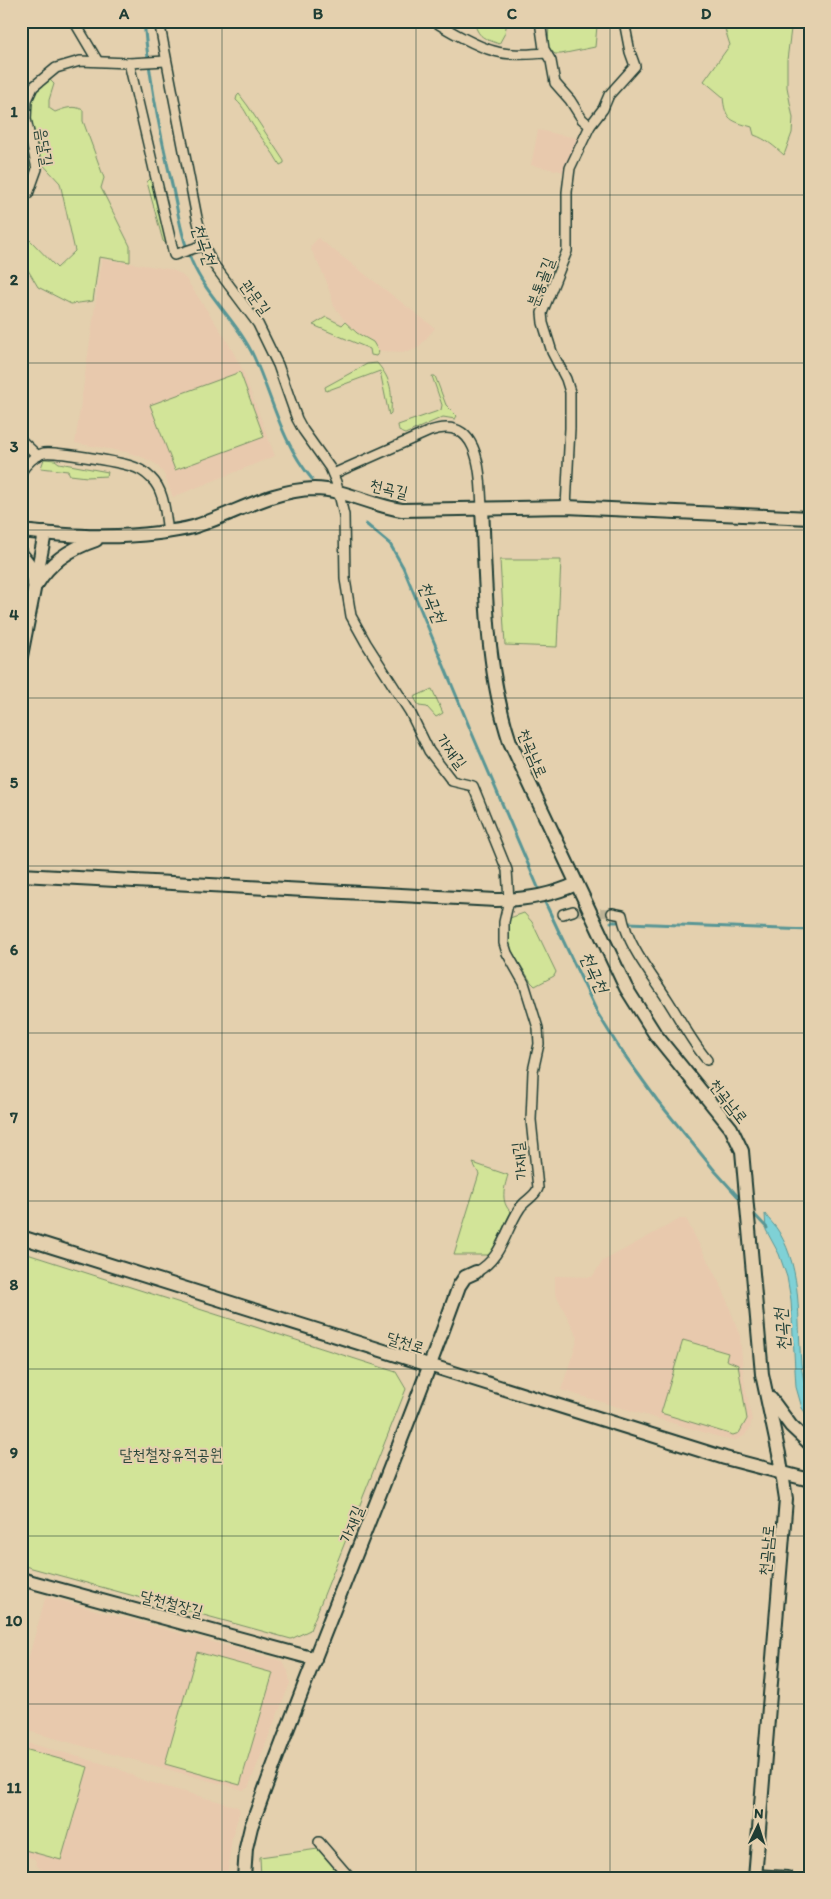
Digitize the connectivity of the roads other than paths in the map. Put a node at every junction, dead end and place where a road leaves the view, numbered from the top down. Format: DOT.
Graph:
graph roads {
  1 [pos="74,21"];
  2 [pos="159,21"];
  3 [pos="434,21"];
  4 [pos="540,21"];
  5 [pos="624,21"];
  6 [pos="546,53"];
  7 [pos="97,60"];
  8 [pos="162,61"];
  9 [pos="133,63"];
  10 [pos="590,126"];
  11 [pos="28,194"];
  12 [pos="202,246"];
  13 [pos="21,440"];
  14 [pos="38,456"];
  15 [pos="21,472"];
  16 [pos="333,474"];
  17 [pos="339,492"];
  18 [pos="566,507"];
  19 [pos="482,508"];
  20 [pos="810,518"];
  21 [pos="21,531"];
  22 [pos="168,532"];
  23 [pos="45,534"];
  24 [pos="110,537"];
  25 [pos="21,554"];
  26 [pos="34,591"];
  27 [pos="21,656"];
  28 [pos="21,875"];
  29 [pos="576,884"];
  30 [pos="509,900"];
  31 [pos="573,911"];
  32 [pos="612,913"];
  33 [pos="563,914"];
  34 [pos="707,1060"];
  35 [pos="21,1237"];
  36 [pos="476,1272"];
  37 [pos="430,1367"];
  38 [pos="764,1387"];
  39 [pos="810,1444"];
  40 [pos="783,1474"];
  41 [pos="810,1480"];
  42 [pos="21,1578"];
  43 [pos="315,1659"];
  44 [pos="319,1842"];
  45 [pos="755,1877"];
  46 [pos="244,1878"];
  47 [pos="350,1878"];
  48 [pos="787,1878"];
  1 -- 7 [label="street"];
  2 -- 8 [label="street, 관문길"];
  3 -- 6 [label="street"];
  4 -- 6 [label="street"];
  5 -- 10 [label="street, 분통골길"];
  6 -- 10 [label="street"];
  7 -- 9 [label="street, 음달길"];
  7 -- 11 [label="street, 음달길"];
  8 -- 9 [label="street, 음달길"];
  8 -- 12 [label="street, 관문길"];
  9 -- 12 [label="street"];
  10 -- 18 [label="street, 분통골길"];
  12 -- 16 [label="street, 관문길"];
  13 -- 14 [label="street"];
  14 -- 15 [label="street"];
  14 -- 22 [label="street"];
  16 -- 17 [label="street, 관문길"];
  16 -- 19 [label="street, 천곡남로"];
  17 -- 19 [label="street, 천곡길"];
  17 -- 22 [label="street, 천곡길"];
  17 -- 30 [label="street, 가재길"];
  18 -- 19 [label="street, 천곡길"];
  18 -- 20 [label="street, 천곡길"];
  19 -- 29 [label="street, 천곡남로"];
  21 -- 23 [label="street"];
  22 -- 24 [label="street, 천곡길"];
  23 -- 24 [label="street"];
  23 -- 26 [label="street"];
  24 -- 26 [label="street"];
  25 -- 26 [label="street"];
  26 -- 27 [label="street"];
  28 -- 30 [label="street"];
  29 -- 30 [label="street"];
  29 -- 38 [label="street, 천곡남로"];
  30 -- 36 [label="street, 가재길"];
  31 -- 33 [label="street"];
  32 -- 34 [label="street"];
  35 -- 37 [label="street, 달천로"];
  36 -- 37 [label="street, 가재길"];
  37 -- 40 [label="street, 달천로"];
  37 -- 43 [label="street, 가재길"];
  38 -- 39 [label="street"];
  38 -- 40 [label="street, 천곡남로"];
  40 -- 41 [label="street, 달천로"];
  40 -- 45 [label="street, 천곡남로"];
  42 -- 43 [label="street, 달천철장길"];
  43 -- 46 [label="street, 가재길"];
  44 -- 47 [label="street"];
  45 -- 48 [label="street"];
}
